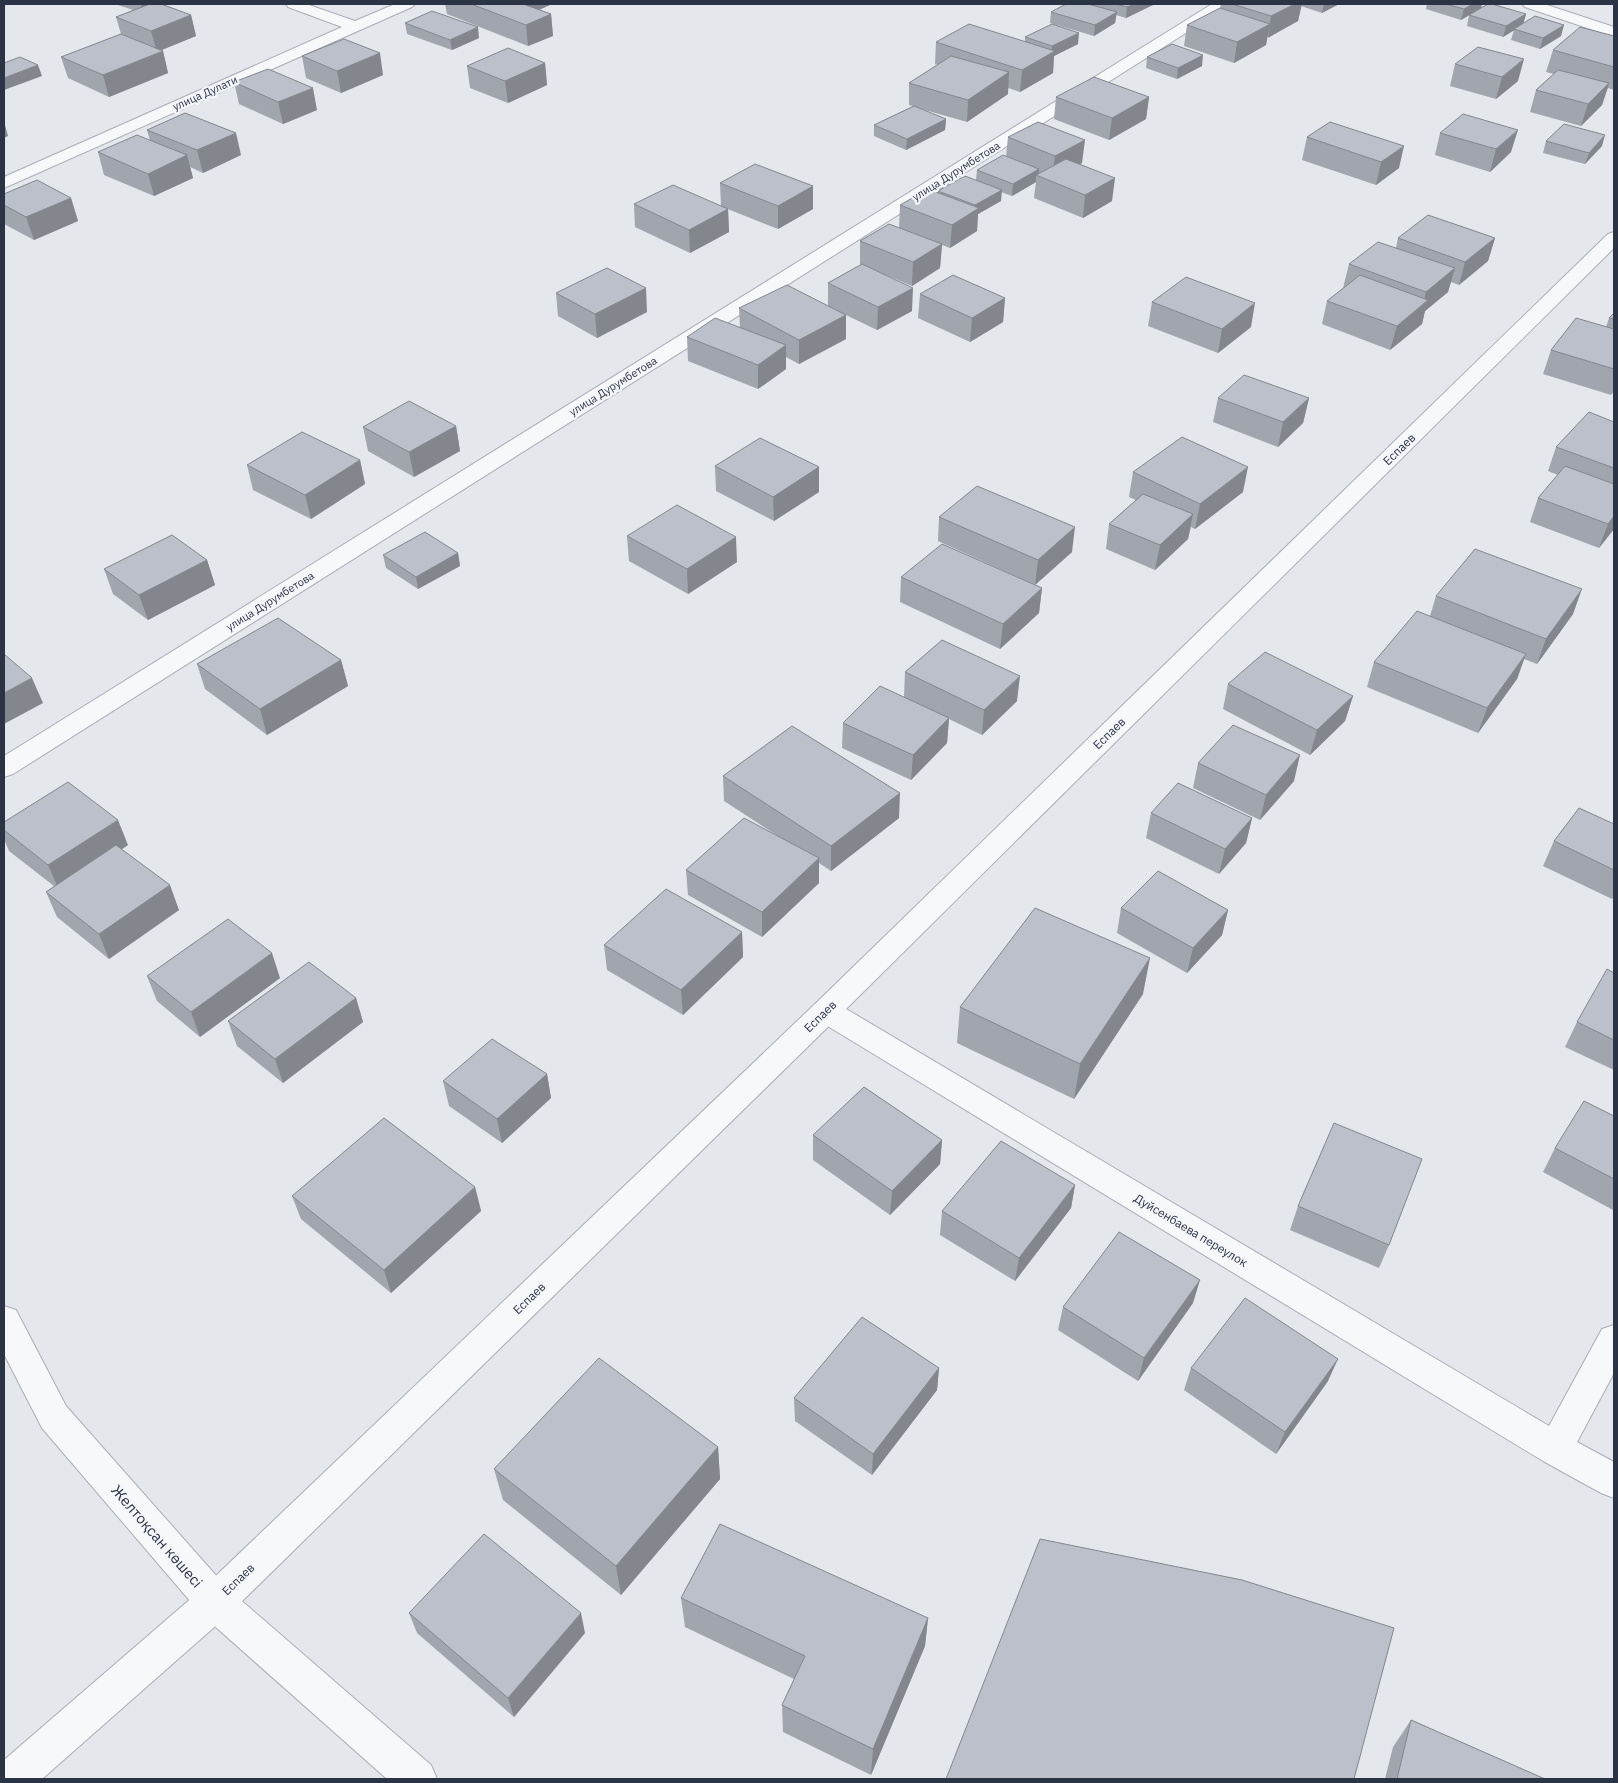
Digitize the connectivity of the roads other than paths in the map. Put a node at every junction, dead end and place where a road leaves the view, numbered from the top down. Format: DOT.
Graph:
graph roads {
  1 [pos="293,4"];
  2 [pos="406,4"];
  3 [pos="1222,4"];
  4 [pos="1530,4"];
  5 [pos="354,26"];
  6 [pos="1614,32"];
  7 [pos="4,183"];
  8 [pos="1614,238"];
  9 [pos="4,768"];
  10 [pos="826,1011"];
  11 [pos="4,1321"];
  12 [pos="1614,1340"];
  13 [pos="1555,1449"];
  14 [pos="1614,1481"];
  15 [pos="215,1602"];
  16 [pos="12,1779"];
  17 [pos="417,1779"];
  1 -- 5 [label="street"];
  2 -- 5 [label="street, улица Дулати"];
  3 -- 9 [label="street, улица Дурумбетова"];
  4 -- 6 [label="street"];
  5 -- 7 [label="street, улица Дулати"];
  8 -- 10 [label="street, Еспаев"];
  10 -- 13 [label="street, Дуйсенбаева переулок"];
  10 -- 15 [label="street, Еспаев"];
  11 -- 15 [label="street, Желтоқсан көшесі"];
  12 -- 13 [label="street"];
  13 -- 14 [label="street, Дуйсенбаева переулок"];
  15 -- 16 [label="street, Еспаев"];
  15 -- 17 [label="street, Желтоқсан көшесі"];
}
